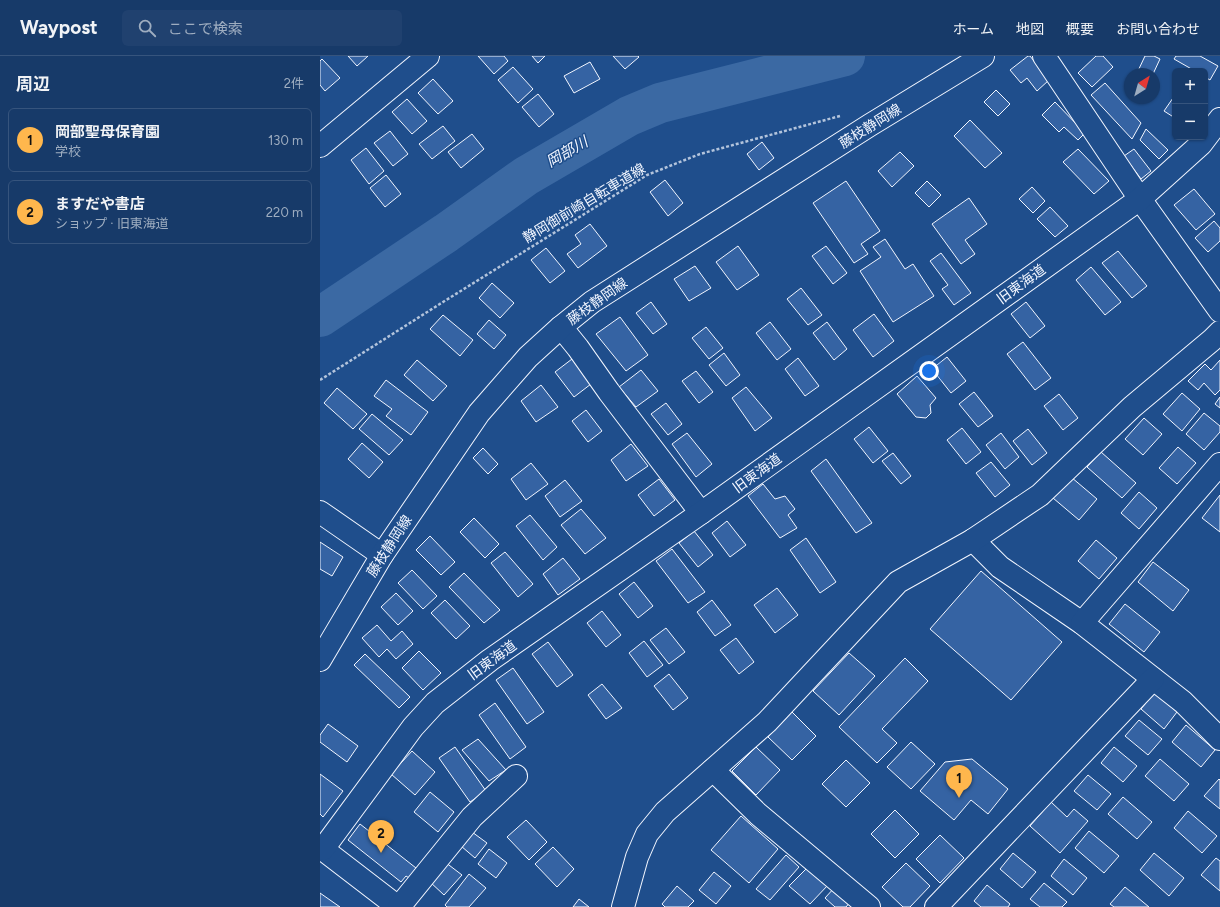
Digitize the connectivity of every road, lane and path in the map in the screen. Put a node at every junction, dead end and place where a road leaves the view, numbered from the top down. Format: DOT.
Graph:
graph roads {
  1 [pos="428,56"];
  2 [pos="983,56"];
  3 [pos="1044,56"];
  4 [pos="846,114"];
  5 [pos="1220,120"];
  6 [pos="320,146"];
  7 [pos="1140,199"];
  8 [pos="1220,311"];
  9 [pos="560,327"];
  10 [pos="1217,340"];
  11 [pos="320,380"];
  12 [pos="1220,464"];
  13 [pos="320,512"];
  14 [pos="701,513"];
  15 [pos="972,540"];
  16 [pos="382,555"];
  17 [pos="1082,622"];
  18 [pos="320,660"];
  19 [pos="1153,679"];
  20 [pos="1220,739"];
  21 [pos="713,770"];
  22 [pos="516,776"];
  23 [pos="322,848"];
  24 [pos="398,907"];
  25 [pos="623,907"];
  26 [pos="869,907"];
  27 [pos="936,907"];
  1 -- 6 [label="street"];
  2 -- 9 [label="street, 藤枝静岡線"];
  3 -- 7 [label="street"];
  4 -- 11 [label="path, 静岡御前崎自転車道線"];
  5 -- 7 [label="street, 旧東海道"];
  7 -- 8 [label="street"];
  7 -- 14 [label="street, 旧東海道"];
  9 -- 14 [label="street"];
  9 -- 16 [label="street, 藤枝静岡線"];
  10 -- 15 [label="street"];
  12 -- 17 [label="street"];
  13 -- 16 [label="street"];
  14 -- 23 [label="street, 旧東海道"];
  15 -- 17 [label="street"];
  15 -- 21 [label="street"];
  16 -- 18 [label="street, 藤枝静岡線"];
  17 -- 19 [label="street"];
  19 -- 20 [label="street"];
  19 -- 27 [label="street"];
  21 -- 25 [label="street"];
  21 -- 26 [label="street"];
  22 -- 24 [label="street"];
  23 -- 24 [label="street"];
}
